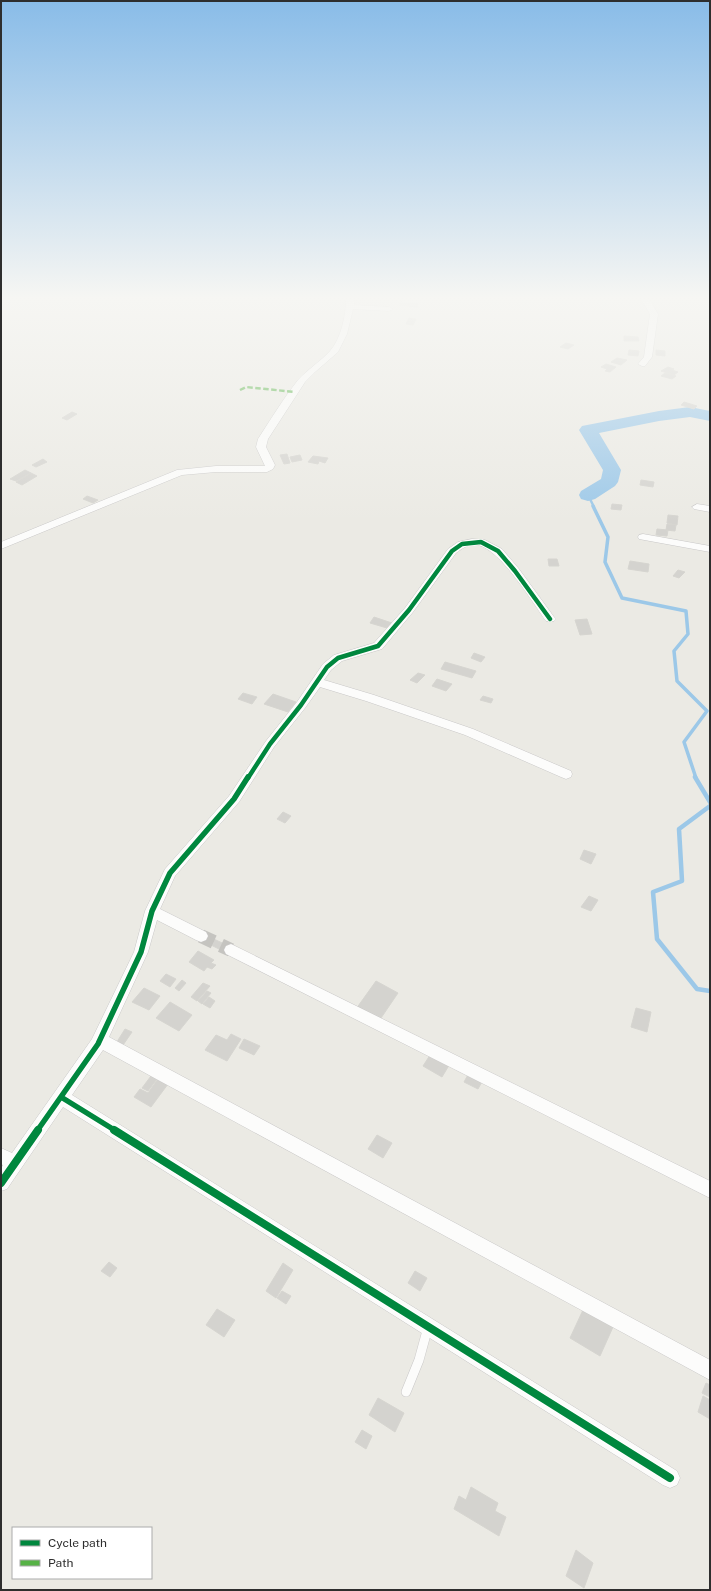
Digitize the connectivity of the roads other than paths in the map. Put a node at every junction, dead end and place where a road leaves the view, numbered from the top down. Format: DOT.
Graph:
graph roads {
  1 [pos="309,373"];
  2 [pos="697,507"];
  3 [pos="710,509"];
  4 [pos="643,537"];
  5 [pos="1,546"];
  6 [pos="710,549"];
  7 [pos="550,619"];
  8 [pos="317,682"];
  9 [pos="566,774"];
  10 [pos="152,911"];
  11 [pos="201,936"];
  12 [pos="231,950"];
  13 [pos="100,1040"];
  14 [pos="61,1097"];
  15 [pos="8,1159"];
  16 [pos="1,1183"];
  17 [pos="710,1190"];
  18 [pos="428,1326"];
  19 [pos="710,1370"];
  20 [pos="406,1392"];
  21 [pos="670,1478"];
  1 -- 5 [label="street"];
  2 -- 3 [label="street"];
  4 -- 6 [label="street"];
  7 -- 8 [label="street"];
  8 -- 9 [label="street"];
  8 -- 10 [label="street"];
  10 -- 11 [label="street"];
  10 -- 13 [label="street"];
  12 -- 17 [label="street"];
  13 -- 14 [label="street"];
  13 -- 19 [label="street"];
  14 -- 15 [label="street"];
  14 -- 18 [label="street"];
  15 -- 16 [label="street"];
  18 -- 20 [label="lane"];
  18 -- 21 [label="street"];
}
